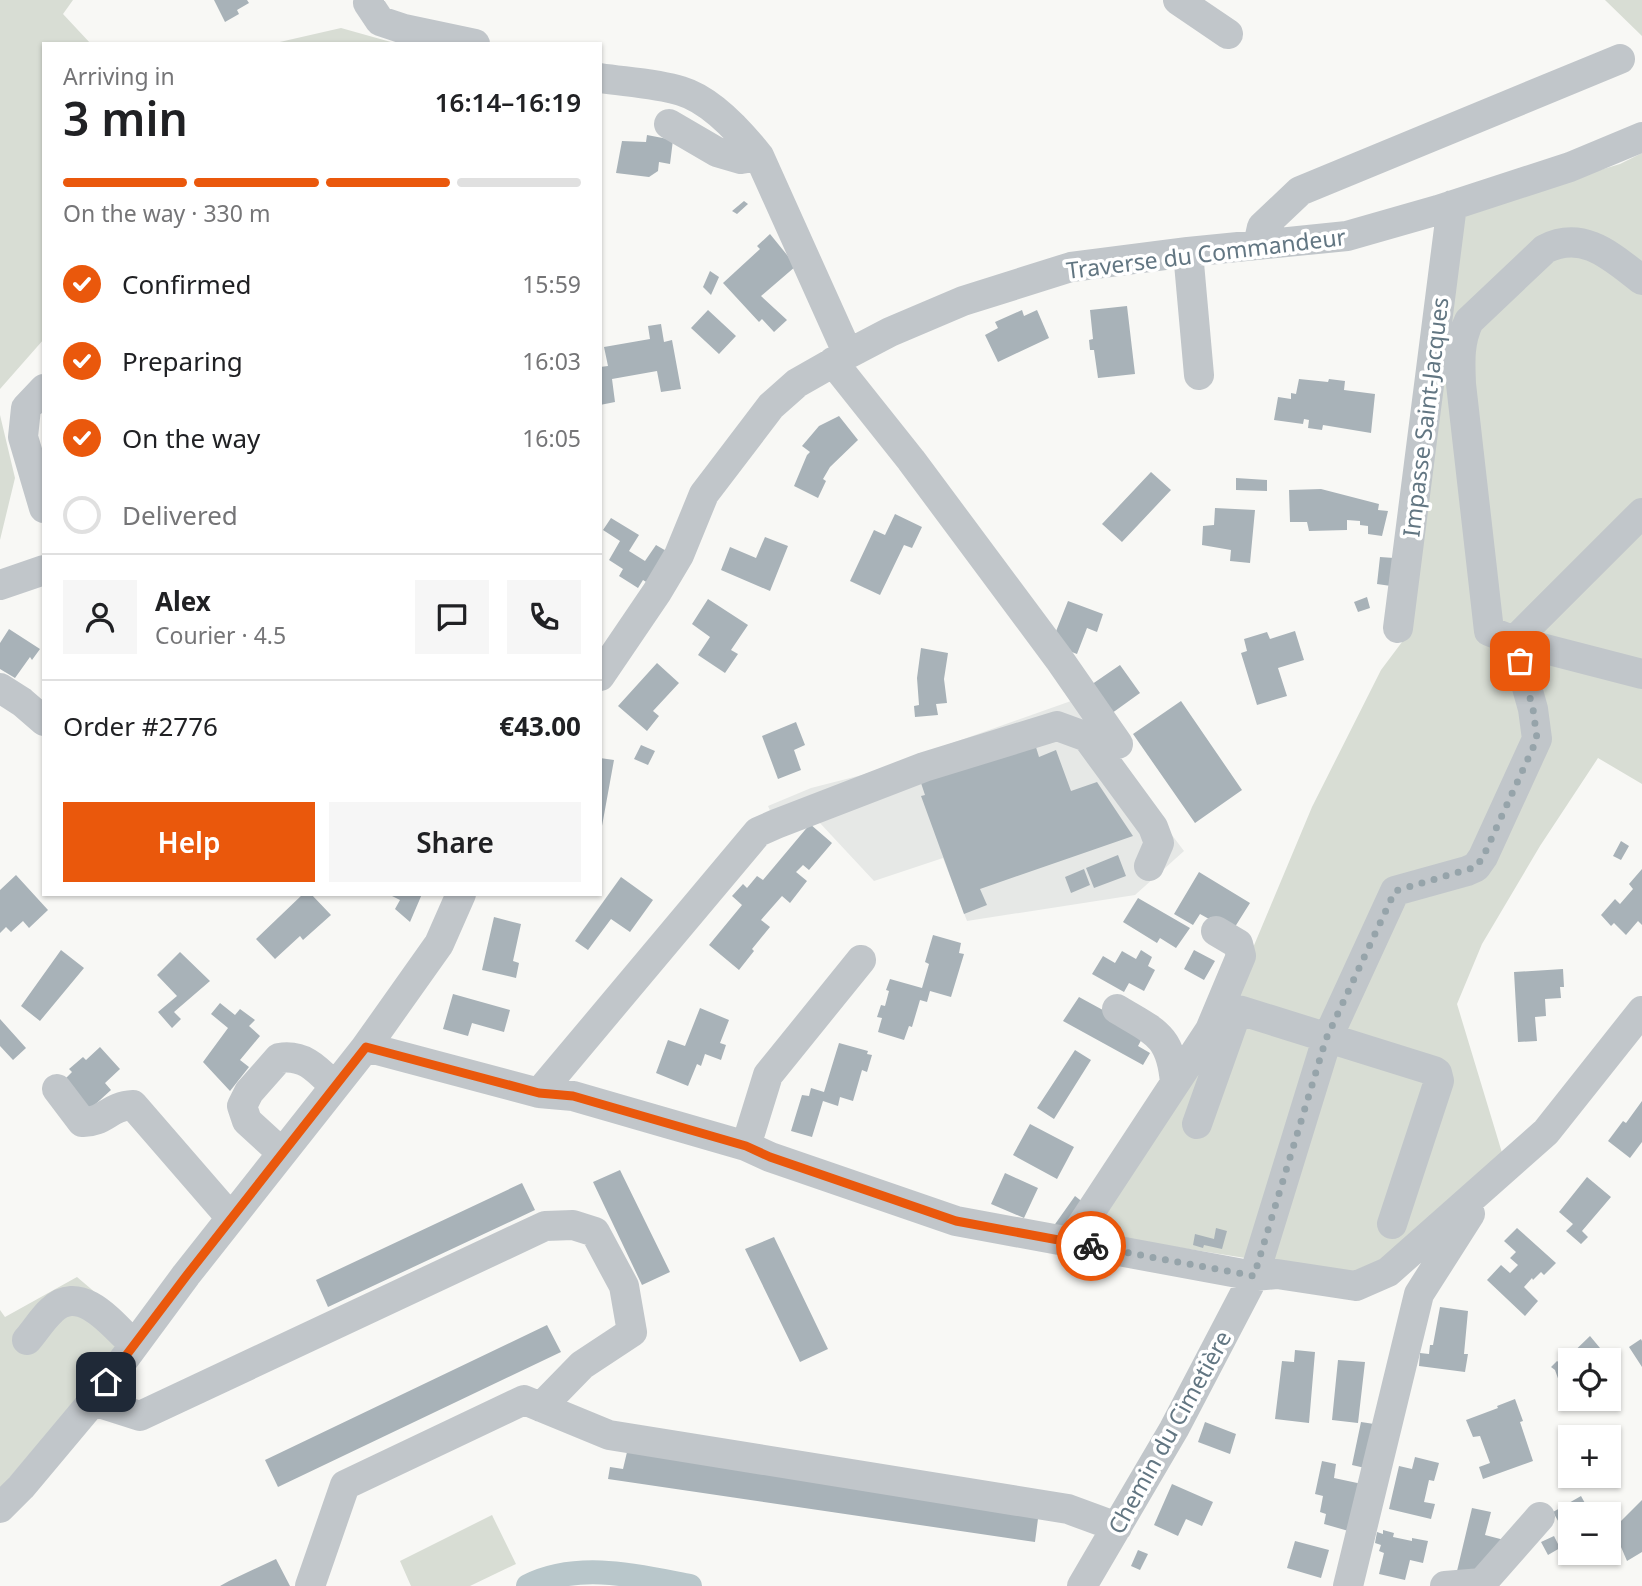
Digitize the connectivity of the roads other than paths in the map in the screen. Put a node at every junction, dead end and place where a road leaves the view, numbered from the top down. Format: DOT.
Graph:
graph roads {
  1 [pos="369,0"];
  2 [pos="1178,0"];
  3 [pos="1228,34"];
  4 [pos="466,42"];
  5 [pos="1620,59"];
  6 [pos="602,78"];
  7 [pos="669,124"];
  8 [pos="1642,137"];
  9 [pos="759,156"];
  10 [pos="1452,205"];
  11 [pos="1258,245"];
  12 [pos="1188,252"];
  13 [pos="1642,280"];
  14 [pos="841,358"];
  15 [pos="1199,375"];
  16 [pos="42,391"];
  17 [pos="42,501"];
  18 [pos="1642,513"];
  19 [pos="42,571"];
  20 [pos="0,584"];
  21 [pos="1398,628"];
  22 [pos="1514,641"];
  23 [pos="602,673"];
  24 [pos="1642,674"];
  25 [pos="0,688"];
  26 [pos="42,719"];
  27 [pos="1118,744"];
  28 [pos="1149,866"];
  29 [pos="459,896"];
  30 [pos="1216,931"];
  31 [pos="861,960"];
  32 [pos="1117,1009"];
  33 [pos="1642,1011"];
  34 [pos="1326,1039"];
  35 [pos="366,1047"];
  36 [pos="1175,1083"];
  37 [pos="334,1086"];
  38 [pos="57,1089"];
  39 [pos="539,1093"];
  40 [pos="1197,1124"];
  41 [pos="746,1146"];
  42 [pos="282,1153"];
  43 [pos="1491,1181"];
  44 [pos="231,1218"];
  45 [pos="1392,1224"];
  46 [pos="1070,1243"];
  47 [pos="1254,1276"];
  48 [pos="27,1340"];
  49 [pos="134,1345"];
  50 [pos="93,1401"];
  51 [pos="541,1407"];
  52 [pos="0,1508"];
  53 [pos="1541,1517"];
  54 [pos="1118,1527"];
  55 [pos="1482,1585"];
  56 [pos="310,1586"];
  57 [pos="1082,1586"];
  58 [pos="1348,1586"];
  59 [pos="1445,1586"];
  1 -- 4 [label="street"];
  2 -- 3 [label="street"];
  5 -- 11 [label="street"];
  6 -- 9 [label="street"];
  7 -- 9 [label="street"];
  8 -- 10 [label="street, Traverse du Commandeur"];
  9 -- 14 [label="street"];
  10 -- 11 [label="street, Traverse du Commandeur"];
  10 -- 21 [label="street, Impasse Saint-Jacques"];
  11 -- 12 [label="street, Traverse du Commandeur"];
  12 -- 14 [label="street, Traverse du Commandeur"];
  12 -- 15 [label="street"];
  13 -- 22 [label="street"];
  14 -- 23 [label="street, Traverse du Commandeur"];
  14 -- 27 [label="street"];
  16 -- 17 [label="street"];
  18 -- 22 [label="street"];
  19 -- 20 [label="street"];
  22 -- 24 [label="street"];
  22 -- 34 [label="street, Chemin du Cimetière"];
  25 -- 26 [label="street"];
  28 -- 39 [label="street"];
  29 -- 35 [label="street"];
  30 -- 36 [label="street"];
  31 -- 41 [label="street"];
  32 -- 36 [label="street"];
  33 -- 43 [label="street"];
  34 -- 40 [label="street"];
  34 -- 45 [label="street"];
  34 -- 47 [label="street, Chemin du Cimetière"];
  35 -- 37 [label="street"];
  35 -- 39 [label="street"];
  36 -- 46 [label="street"];
  37 -- 42 [label="street"];
  37 -- 42 [label="street"];
  38 -- 44 [label="street"];
  39 -- 41 [label="street"];
  41 -- 46 [label="street"];
  42 -- 44 [label="street"];
  43 -- 47 [label="street"];
  43 -- 58 [label="street"];
  44 -- 49 [label="street"];
  46 -- 47 [label="street"];
  47 -- 54 [label="street, Chemin du Cimetière"];
  48 -- 49 [label="street"];
  49 -- 50 [label="street"];
  50 -- 51 [label="street"];
  50 -- 52 [label="street"];
  51 -- 54 [label="street"];
  51 -- 56 [label="street"];
  53 -- 55 [label="street"];
  54 -- 57 [label="street, Chemin du Cimetière"];
  55 -- 59 [label="street"];
}
